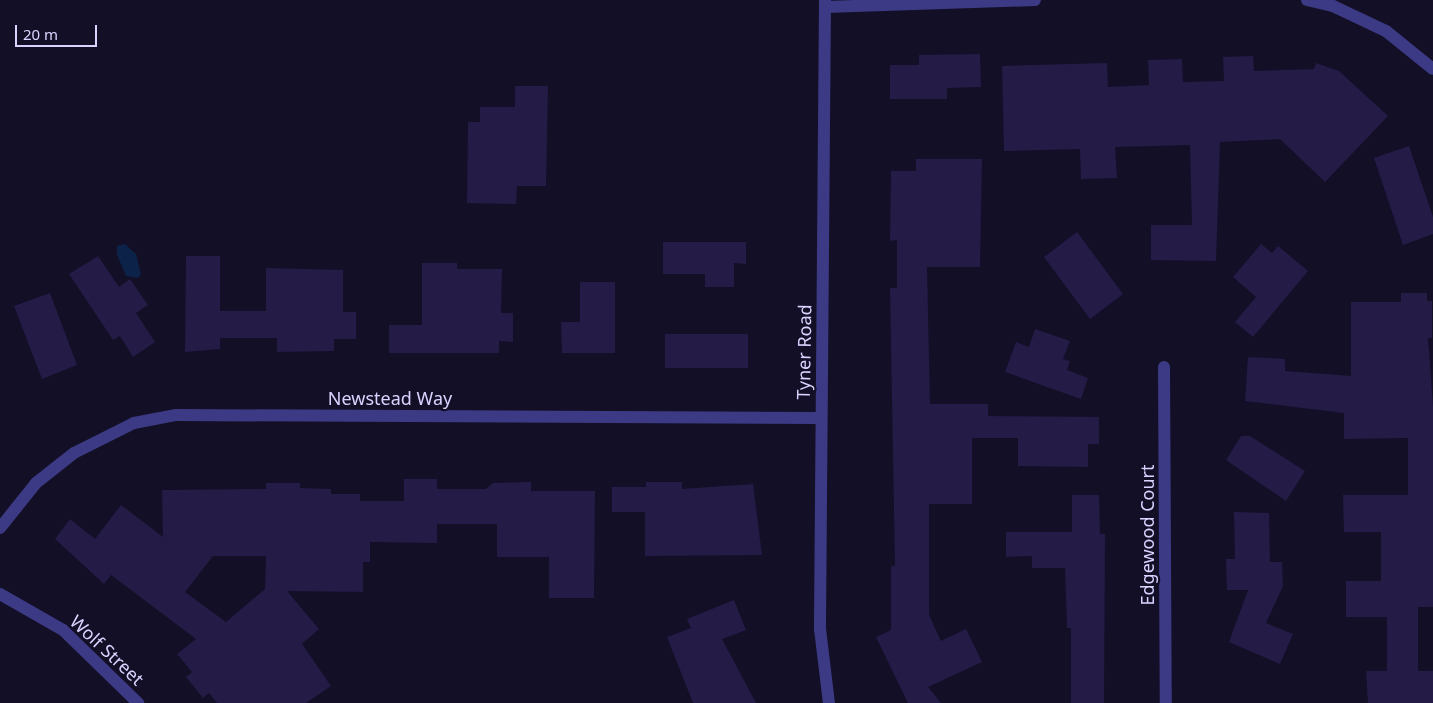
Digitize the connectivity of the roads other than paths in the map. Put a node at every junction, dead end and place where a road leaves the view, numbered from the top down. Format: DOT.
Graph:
graph roads {
  1 [pos="1035,0"];
  2 [pos="1307,0"];
  3 [pos="825,3"];
  4 [pos="1431,62"];
  5 [pos="1164,367"];
  6 [pos="821,418"];
  7 [pos="0,528"];
  8 [pos="0,594"];
  9 [pos="138,703"];
  10 [pos="829,703"];
  11 [pos="1166,703"];
  1 -- 3 [label="street"];
  2 -- 4 [label="street"];
  3 -- 6 [label="street, Tyner Road"];
  5 -- 11 [label="street, Edgewood Court"];
  6 -- 7 [label="street, Newstead Way"];
  6 -- 10 [label="street, Tyner Road"];
  8 -- 9 [label="street, Wolf Street"];
}
